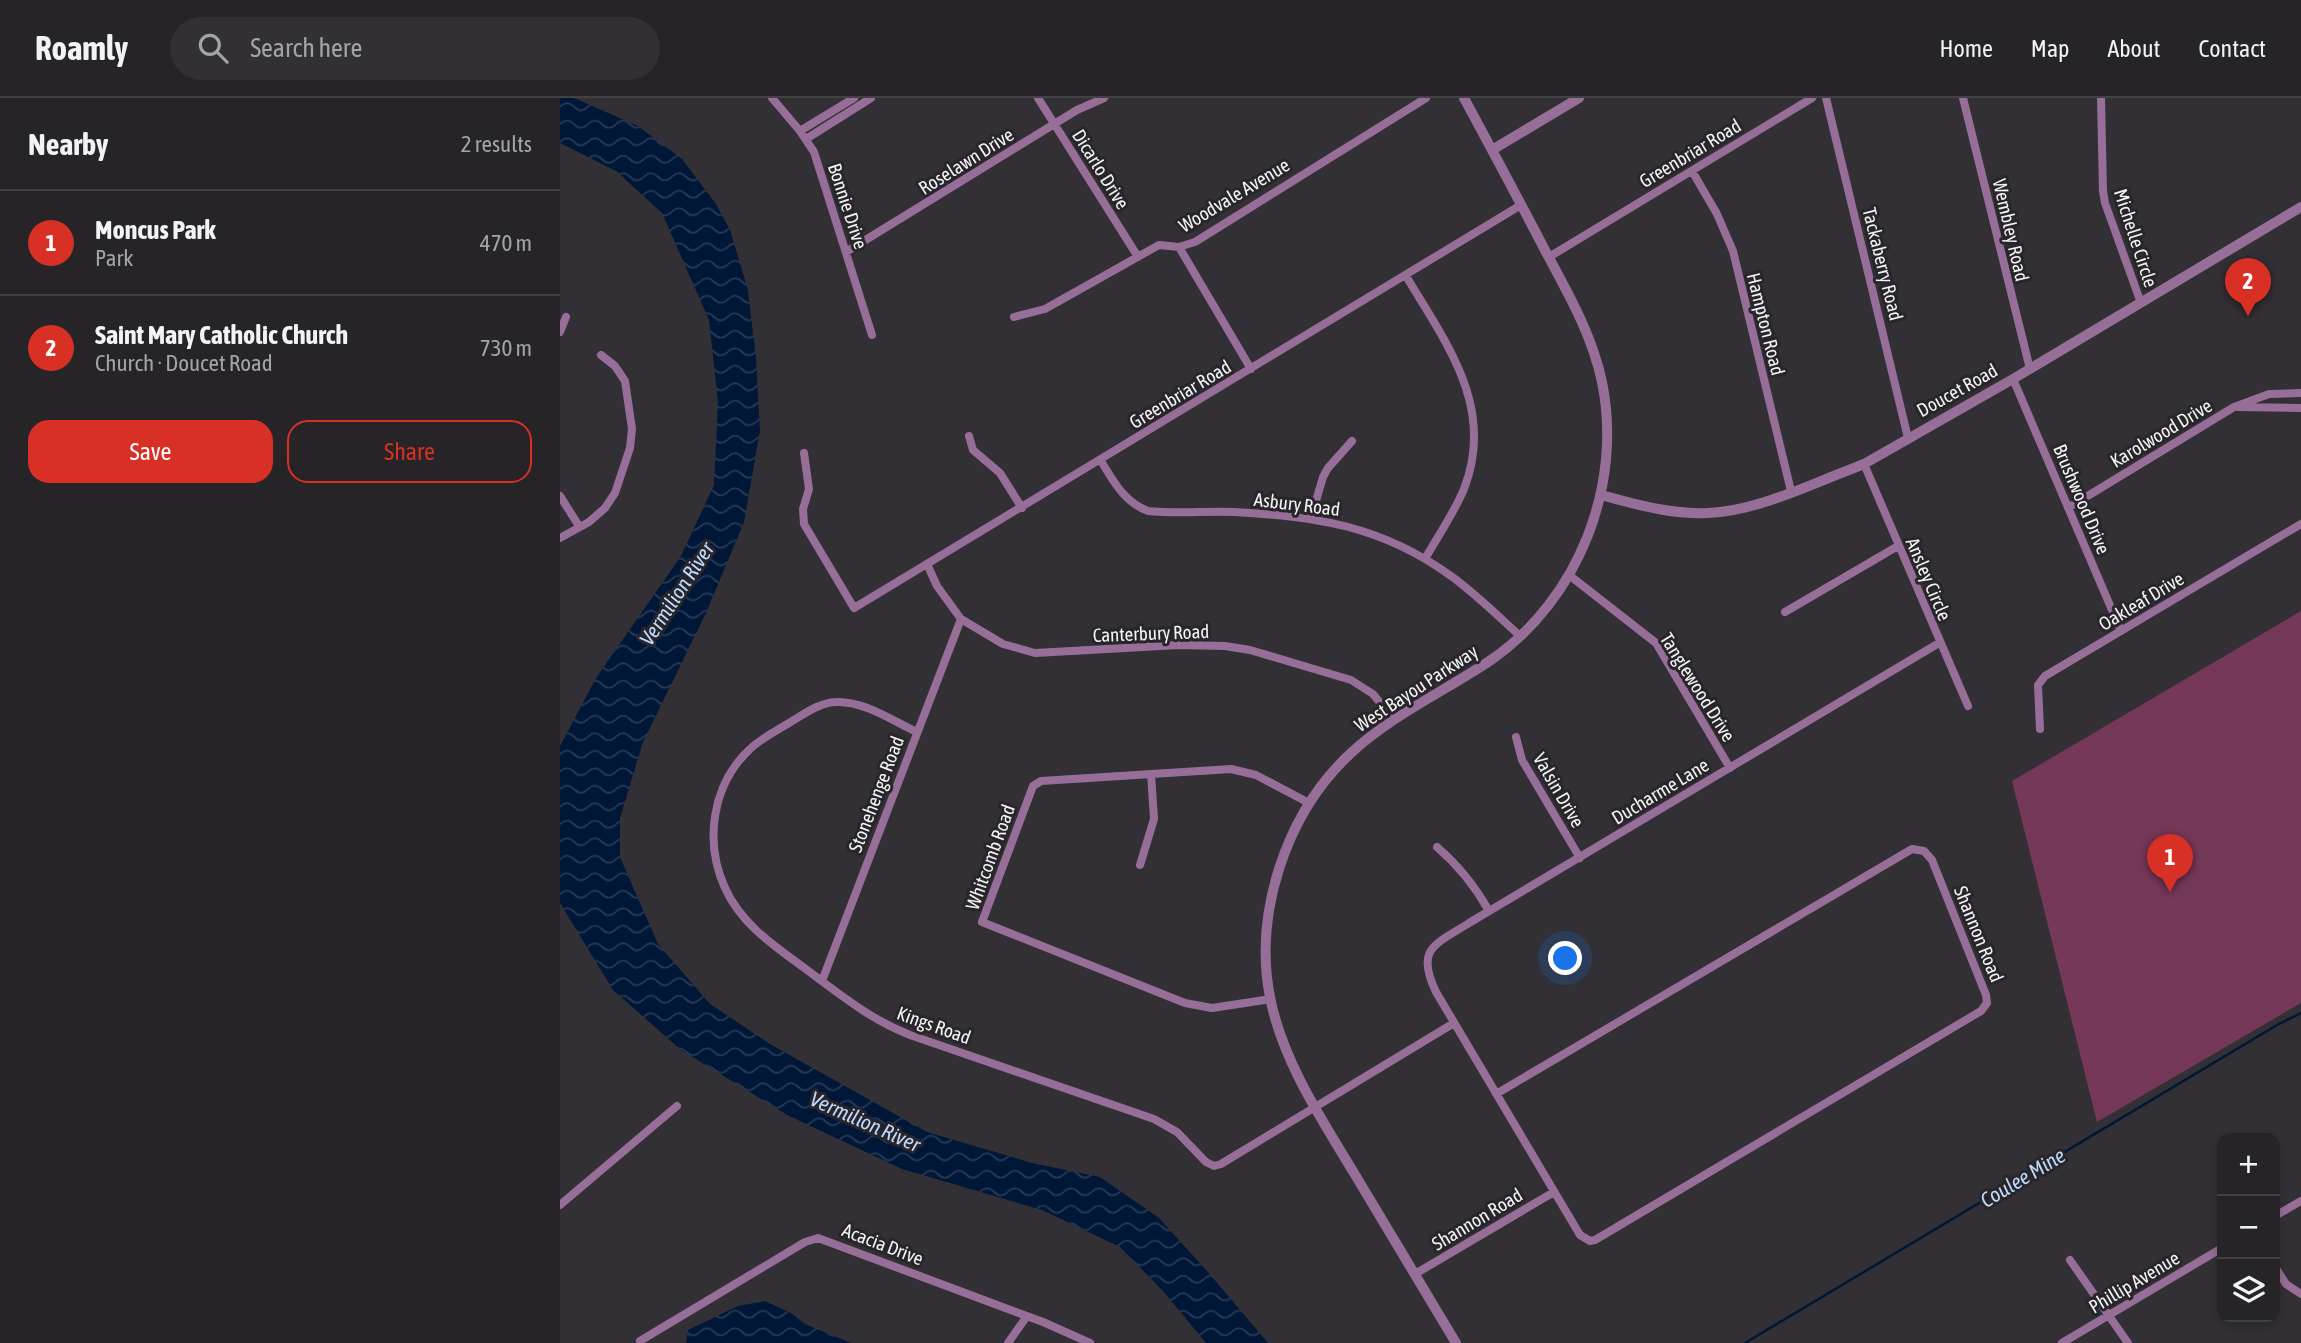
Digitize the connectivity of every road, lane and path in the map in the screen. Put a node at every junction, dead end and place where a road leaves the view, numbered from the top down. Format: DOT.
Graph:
graph roads {
  1 [pos="772,98"];
  2 [pos="854,98"];
  3 [pos="871,98"];
  4 [pos="1038,98"];
  5 [pos="1104,98"];
  6 [pos="1426,98"];
  7 [pos="1464,98"];
  8 [pos="1578,98"];
  9 [pos="1811,98"];
  10 [pos="1826,98"];
  11 [pos="1963,98"];
  12 [pos="2101,98"];
  13 [pos="1055,125"];
  14 [pos="803,135"];
  15 [pos="1492,150"];
  16 [pos="1692,171"];
  17 [pos="1521,205"];
  18 [pos="2301,207"];
  19 [pos="1179,247"];
  20 [pos="846,252"];
  21 [pos="1138,257"];
  22 [pos="1549,257"];
  23 [pos="1406,276"];
  24 [pos="2141,303"];
  25 [pos="566,317"];
  26 [pos="1014,317"];
  27 [pos="560,332"];
  28 [pos="872,335"];
  29 [pos="601,355"];
  30 [pos="1251,369"];
  31 [pos="2029,369"];
  32 [pos="2013,379"];
  33 [pos="2301,393"];
  34 [pos="2234,407"];
  35 [pos="2301,408"];
  36 [pos="969,436"];
  37 [pos="1908,438"];
  38 [pos="1352,441"];
  39 [pos="804,453"];
  40 [pos="1101,461"];
  41 [pos="1864,464"];
  42 [pos="1791,491"];
  43 [pos="1601,495"];
  44 [pos="560,496"];
  45 [pos="1022,508"];
  46 [pos="2068,508"];
  47 [pos="1311,518"];
  48 [pos="2301,524"];
  49 [pos="579,526"];
  50 [pos="560,538"];
  51 [pos="1898,546"];
  52 [pos="1425,559"];
  53 [pos="927,564"];
  54 [pos="1569,575"];
  55 [pos="1785,612"];
  56 [pos="961,619"];
  57 [pos="2121,631"];
  58 [pos="1520,636"];
  59 [pos="1939,643"];
  60 [pos="1968,706"];
  61 [pos="1394,720"];
  62 [pos="2040,729"];
  63 [pos="917,732"];
  64 [pos="1516,737"];
  65 [pos="1730,768"];
  66 [pos="1151,774"];
  67 [pos="1309,803"];
  68 [pos="1437,847"];
  69 [pos="1580,858"];
  70 [pos="1140,865"];
  71 [pos="1489,911"];
  72 [pos="822,981"];
  73 [pos="1432,985"];
  74 [pos="1271,999"];
  75 [pos="1454,1023"];
  76 [pos="1496,1094"];
  77 [pos="677,1106"];
  78 [pos="1315,1107"];
  79 [pos="1554,1192"];
  80 [pos="2301,1201"];
  81 [pos="560,1205"];
  82 [pos="2280,1213"];
  83 [pos="2217,1251"];
  84 [pos="2070,1260"];
  85 [pos="1415,1274"];
  86 [pos="2280,1275"];
  87 [pos="2301,1294"];
  88 [pos="2109,1315"];
  89 [pos="1027,1316"];
  90 [pos="640,1341"];
  91 [pos="1008,1343"];
  92 [pos="1090,1343"];
  93 [pos="1456,1343"];
  94 [pos="2062,1343"];
  95 [pos="2128,1343"];
  1 -- 14 [label="street, Bonnie Drive"];
  2 -- 14 [label="street"];
  3 -- 14 [label="street"];
  4 -- 13 [label="street, Dicarlo Drive"];
  5 -- 13 [label="street, Roselawn Drive"];
  6 -- 19 [label="street, Woodvale Avenue"];
  7 -- 15 [label="street, West Bayou Parkway"];
  8 -- 15 [label="street"];
  9 -- 16 [label="street, Greenbriar Road"];
  10 -- 37 [label="street, Tackaberry Road"];
  11 -- 31 [label="street, Wembley Road"];
  12 -- 24 [label="street, Michelle Circle"];
  13 -- 20 [label="street, Roselawn Drive"];
  13 -- 21 [label="street, Dicarlo Drive"];
  14 -- 20 [label="street, Bonnie Drive"];
  15 -- 17 [label="street, West Bayou Parkway"];
  16 -- 22 [label="street, Greenbriar Road"];
  16 -- 42 [label="street, Hampton Road"];
  17 -- 22 [label="street, West Bayou Parkway"];
  17 -- 23 [label="street, Greenbriar Road"];
  18 -- 24 [label="street, Doucet Road"];
  19 -- 21 [label="street, Woodvale Avenue"];
  19 -- 30 [label="street"];
  20 -- 28 [label="street, Bonnie Drive"];
  21 -- 26 [label="street, Woodvale Avenue"];
  22 -- 43 [label="street, West Bayou Parkway"];
  23 -- 30 [label="street, Greenbriar Road"];
  23 -- 52 [label="street"];
  24 -- 31 [label="street, Doucet Road"];
  25 -- 27 [label="street"];
  29 -- 49 [label="street"];
  30 -- 40 [label="street, Greenbriar Road"];
  31 -- 32 [label="street, Doucet Road"];
  32 -- 37 [label="street, Doucet Road"];
  32 -- 46 [label="street, Brushwood Drive"];
  33 -- 34 [label="street, Karolwood Drive"];
  34 -- 35 [label="street, Karolwood Drive"];
  34 -- 46 [label="street, Karolwood Drive"];
  36 -- 45 [label="street"];
  37 -- 41 [label="street, Doucet Road"];
  38 -- 47 [label="street"];
  39 -- 53 [label="street, Greenbriar Road"];
  40 -- 45 [label="street, Greenbriar Road"];
  40 -- 47 [label="street, Asbury Road"];
  41 -- 42 [label="street, Doucet Road"];
  41 -- 51 [label="street, Ansley Circle"];
  42 -- 43 [label="street, Doucet Road"];
  43 -- 54 [label="street, West Bayou Parkway"];
  44 -- 49 [label="street"];
  45 -- 53 [label="street, Greenbriar Road"];
  46 -- 57 [label="street, Brushwood Drive"];
  47 -- 52 [label="street, Asbury Road"];
  48 -- 57 [label="street, Oakleaf Drive"];
  49 -- 50 [label="street"];
  51 -- 55 [label="street"];
  51 -- 59 [label="street, Ansley Circle"];
  52 -- 58 [label="street, Asbury Road"];
  53 -- 56 [label="street, Canterbury Road"];
  54 -- 58 [label="street, West Bayou Parkway"];
  54 -- 65 [label="street, Tanglewood Drive"];
  56 -- 61 [label="street, Canterbury Road"];
  56 -- 63 [label="street, Stonehenge Road"];
  57 -- 62 [label="street, Oakleaf Drive"];
  58 -- 61 [label="street, West Bayou Parkway"];
  59 -- 60 [label="street, Ansley Circle"];
  59 -- 65 [label="street, Ducharme Lane"];
  61 -- 67 [label="street, West Bayou Parkway"];
  63 -- 72 [label="street, Stonehenge Road"];
  63 -- 72 [label="street, Kings Road"];
  64 -- 69 [label="street, Valsin Drive"];
  65 -- 69 [label="street, Ducharme Lane"];
  66 -- 67 [label="street, Whitcomb Road"];
  66 -- 70 [label="street"];
  66 -- 74 [label="street, Whitcomb Road"];
  67 -- 74 [label="street, West Bayou Parkway"];
  68 -- 71 [label="street"];
  69 -- 71 [label="street, Ducharme Lane"];
  71 -- 73 [label="street, Ducharme Lane"];
  72 -- 78 [label="street, Kings Road"];
  73 -- 75 [label="street, Shannon Road"];
  74 -- 78 [label="street, West Bayou Parkway"];
  75 -- 76 [label="street, Shannon Road"];
  75 -- 78 [label="street, Kings Road"];
  76 -- 79 [label="street, Shannon Road"];
  76 -- 79 [label="street, Shannon Road"];
  77 -- 81 [label="street"];
  78 -- 85 [label="street, West Bayou Parkway"];
  79 -- 85 [label="street, Shannon Road"];
  80 -- 82 [label="street"];
  83 -- 88 [label="street, Phillip Avenue"];
  84 -- 88 [label="street"];
  85 -- 93 [label="street, West Bayou Parkway"];
  86 -- 87 [label="street"];
  88 -- 94 [label="street, Phillip Avenue"];
  88 -- 95 [label="street"];
  89 -- 90 [label="street, Acacia Drive"];
  89 -- 91 [label="street"];
  89 -- 92 [label="street, Acacia Drive"];
}
